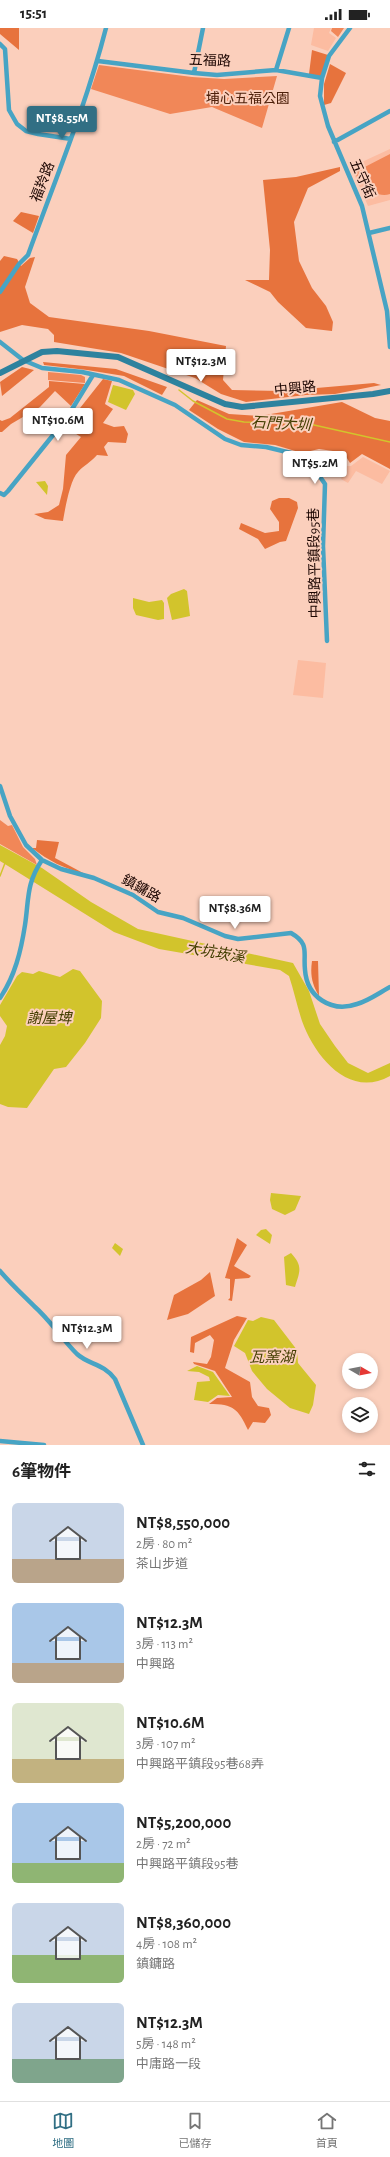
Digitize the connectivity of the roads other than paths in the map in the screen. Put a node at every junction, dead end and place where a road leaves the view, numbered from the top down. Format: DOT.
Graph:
graph roads {
  1 [pos="106,28"];
  2 [pos="203,28"];
  3 [pos="289,28"];
  4 [pos="350,28"];
  5 [pos="0,44"];
  6 [pos="98,61"];
  7 [pos="276,70"];
  8 [pos="194,73"];
  9 [pos="322,78"];
  10 [pos="390,111"];
  11 [pos="71,139"];
  12 [pos="334,142"];
  13 [pos="390,228"];
  14 [pos="369,233"];
  15 [pos="0,292"];
  16 [pos="388,311"];
  17 [pos="0,342"];
  18 [pos="390,347"];
  19 [pos="23,360"];
  20 [pos="0,373"];
  21 [pos="93,375"];
  22 [pos="390,391"];
  23 [pos="2,494"];
  24 [pos="327,642"];
  25 [pos="0,786"];
  26 [pos="41,862"];
  27 [pos="390,987"];
  28 [pos="0,998"];
  29 [pos="0,1271"];
  30 [pos="0,1442"];
  31 [pos="44,1445"];
  32 [pos="143,1445"];
  1 -- 6 [label="street, 福羚路"];
  2 -- 8 [label="street"];
  3 -- 7 [label="street"];
  4 -- 9 [label="street, 五守街"];
  5 -- 11 [label="street"];
  6 -- 8 [label="street, 五福路"];
  6 -- 11 [label="street, 福羚路"];
  7 -- 8 [label="street, 五福路"];
  7 -- 9 [label="street, 五福路"];
  9 -- 12 [label="street, 五守街"];
  10 -- 12 [label="street"];
  11 -- 15 [label="street, 福羚路"];
  12 -- 14 [label="street, 五守街"];
  13 -- 14 [label="street"];
  14 -- 16 [label="street, 五守街"];
  16 -- 18 [label="street, 五守街"];
  17 -- 19 [label="street"];
  19 -- 20 [label="street, 中興路"];
  19 -- 21 [label="street, 中興路平鎮段95巷"];
  19 -- 22 [label="street, 中興路"];
  21 -- 23 [label="street"];
  21 -- 24 [label="street, 中興路平鎮段95巷"];
  25 -- 26 [label="street"];
  26 -- 27 [label="street, 鎮鏞路"];
  26 -- 28 [label="street"];
  29 -- 32 [label="street"];
  30 -- 31 [label="street"];
}
